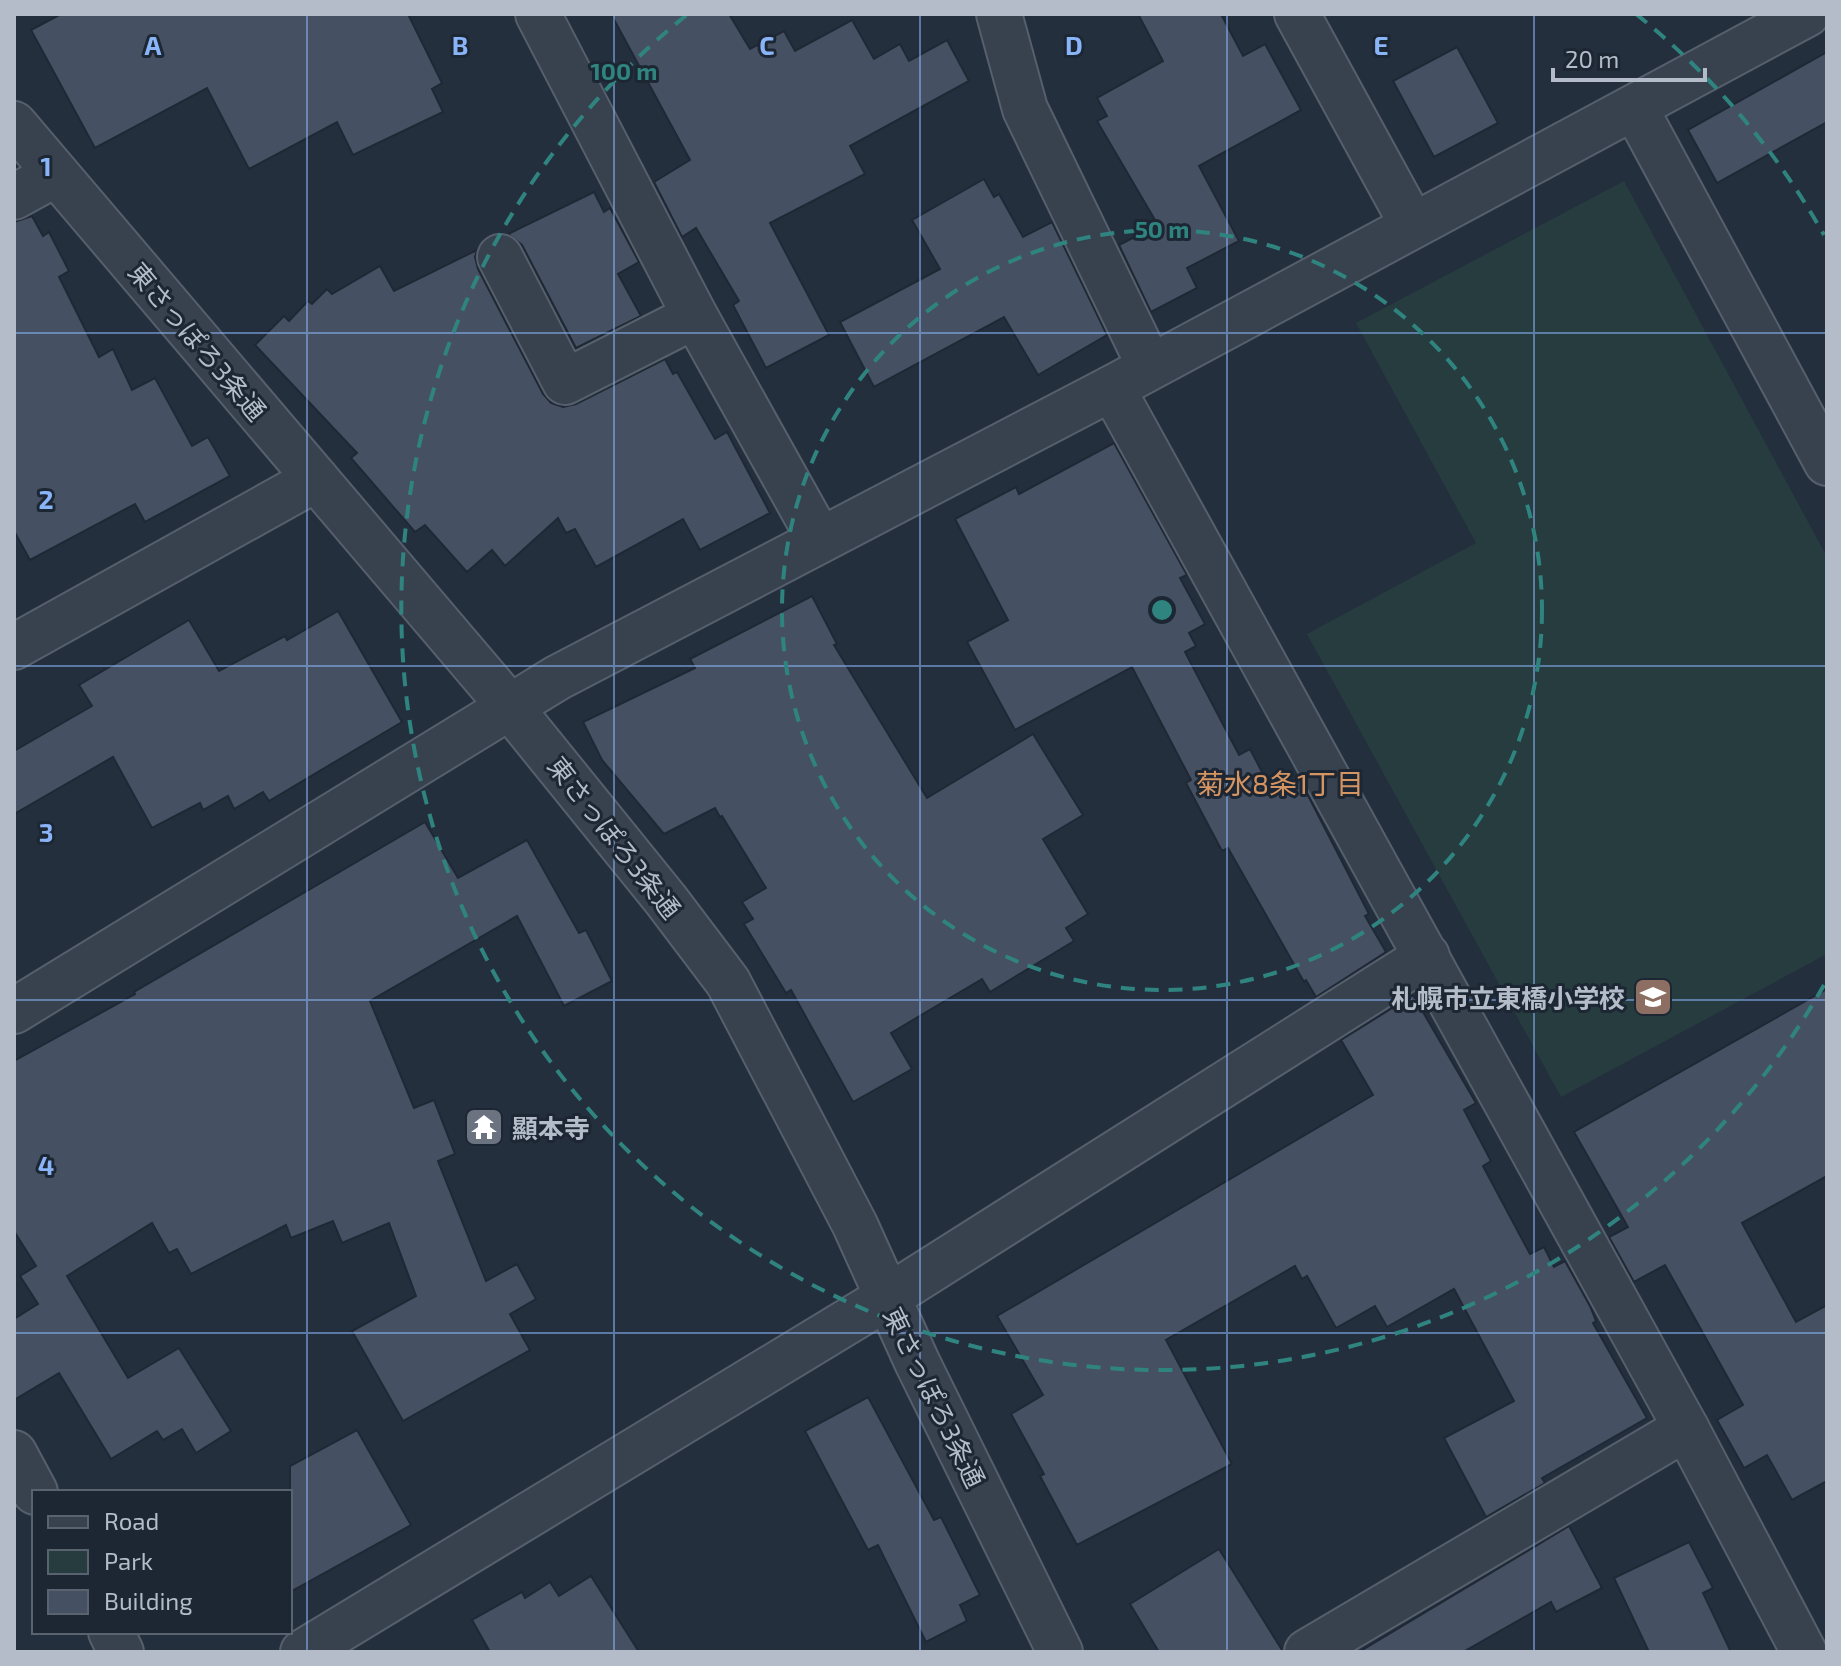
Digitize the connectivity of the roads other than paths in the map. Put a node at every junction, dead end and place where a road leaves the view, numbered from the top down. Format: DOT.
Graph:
graph roads {
  1 [pos="538,14"];
  2 [pos="999,14"];
  3 [pos="1297,14"];
  4 [pos="1807,14"];
  5 [pos="1635,108"];
  6 [pos="14,124"];
  7 [pos="56,174"];
  8 [pos="14,197"];
  9 [pos="1412,224"];
  10 [pos="500,257"];
  11 [pos="695,316"];
  12 [pos="1150,367"];
  13 [pos="1112,388"];
  14 [pos="1827,463"];
  15 [pos="316,479"];
  16 [pos="820,540"];
  17 [pos="14,647"];
  18 [pos="510,707"];
  19 [pos="1427,956"];
  20 [pos="14,1011"];
  21 [pos="888,1297"];
  22 [pos="1686,1428"];
  23 [pos="14,1453"];
  24 [pos="34,1490"];
  25 [pos="112,1634"];
  26 [pos="121,1652"];
  27 [pos="303,1652"];
  28 [pos="1060,1652"];
  29 [pos="1307,1652"];
  30 [pos="1804,1652"];
  1 -- 11 [label="street"];
  2 -- 12 [label="street"];
  3 -- 9 [label="street"];
  4 -- 5 [label="street"];
  5 -- 9 [label="street"];
  5 -- 14 [label="street"];
  6 -- 7 [label="street, 東さっぽろ3条通"];
  7 -- 8 [label="street"];
  7 -- 15 [label="street, 東さっぽろ3条通"];
  9 -- 12 [label="street"];
  10 -- 11 [label="street"];
  11 -- 16 [label="street"];
  12 -- 13 [label="street"];
  13 -- 16 [label="street"];
  13 -- 19 [label="street"];
  15 -- 17 [label="street"];
  15 -- 18 [label="street, 東さっぽろ3条通"];
  16 -- 18 [label="street"];
  18 -- 20 [label="street"];
  18 -- 21 [label="street, 東さっぽろ3条通"];
  19 -- 21 [label="street"];
  19 -- 22 [label="street"];
  21 -- 27 [label="street"];
  21 -- 28 [label="street, 東さっぽろ3条通"];
  22 -- 29 [label="street"];
  22 -- 30 [label="street"];
  23 -- 24 [label="street"];
  25 -- 26 [label="street"];
}
